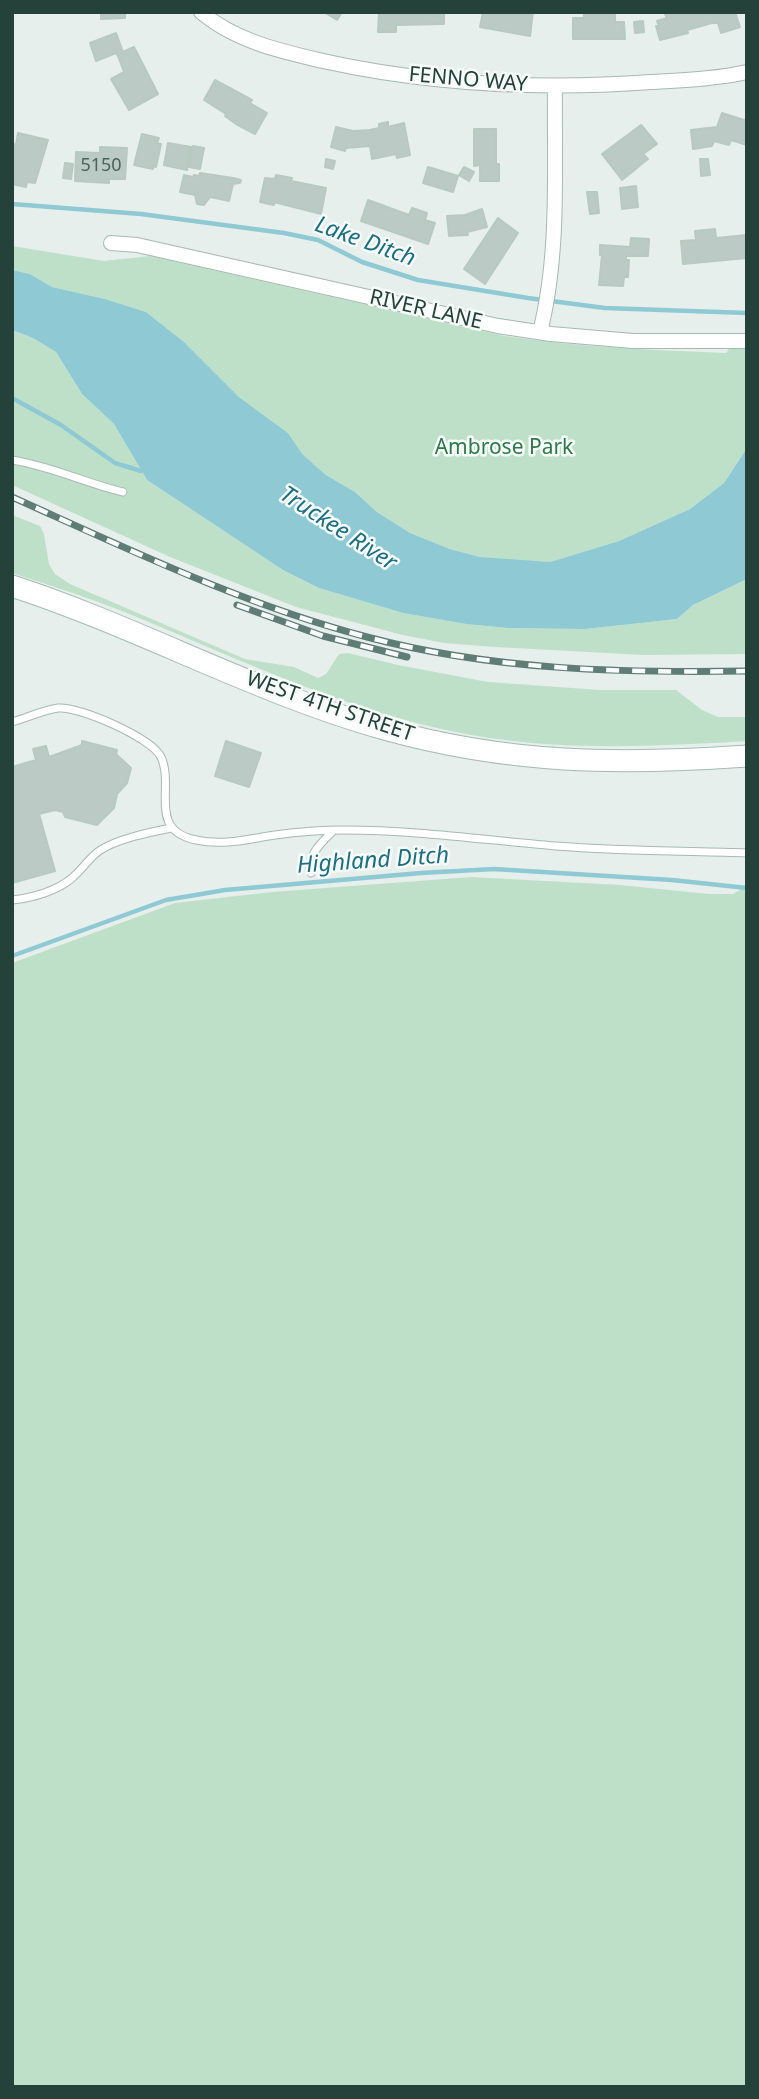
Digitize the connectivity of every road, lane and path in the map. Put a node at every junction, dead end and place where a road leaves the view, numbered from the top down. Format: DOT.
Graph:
graph roads {
  1 [pos="201,12"];
  2 [pos="747,72"];
  3 [pos="555,87"];
  4 [pos="111,243"];
  5 [pos="540,332"];
  6 [pos="745,341"];
  7 [pos="12,460"];
  8 [pos="123,492"];
  9 [pos="12,586"];
  10 [pos="12,722"];
  11 [pos="747,756"];
  12 [pos="171,828"];
  13 [pos="334,830"];
  14 [pos="747,853"];
  15 [pos="311,873"];
  16 [pos="12,900"];
  1 -- 3 [label="street, FENNO WAY"];
  2 -- 3 [label="street, FENNO WAY"];
  3 -- 5 [label="street"];
  4 -- 5 [label="street, RIVER LANE"];
  5 -- 6 [label="street, RIVER LANE"];
  7 -- 8 [label="lane"];
  9 -- 11 [label="main road, WEST 4TH STREET"];
  10 -- 12 [label="lane"];
  12 -- 13 [label="lane"];
  12 -- 16 [label="lane"];
  13 -- 14 [label="lane"];
  13 -- 15 [label="lane"];
}
